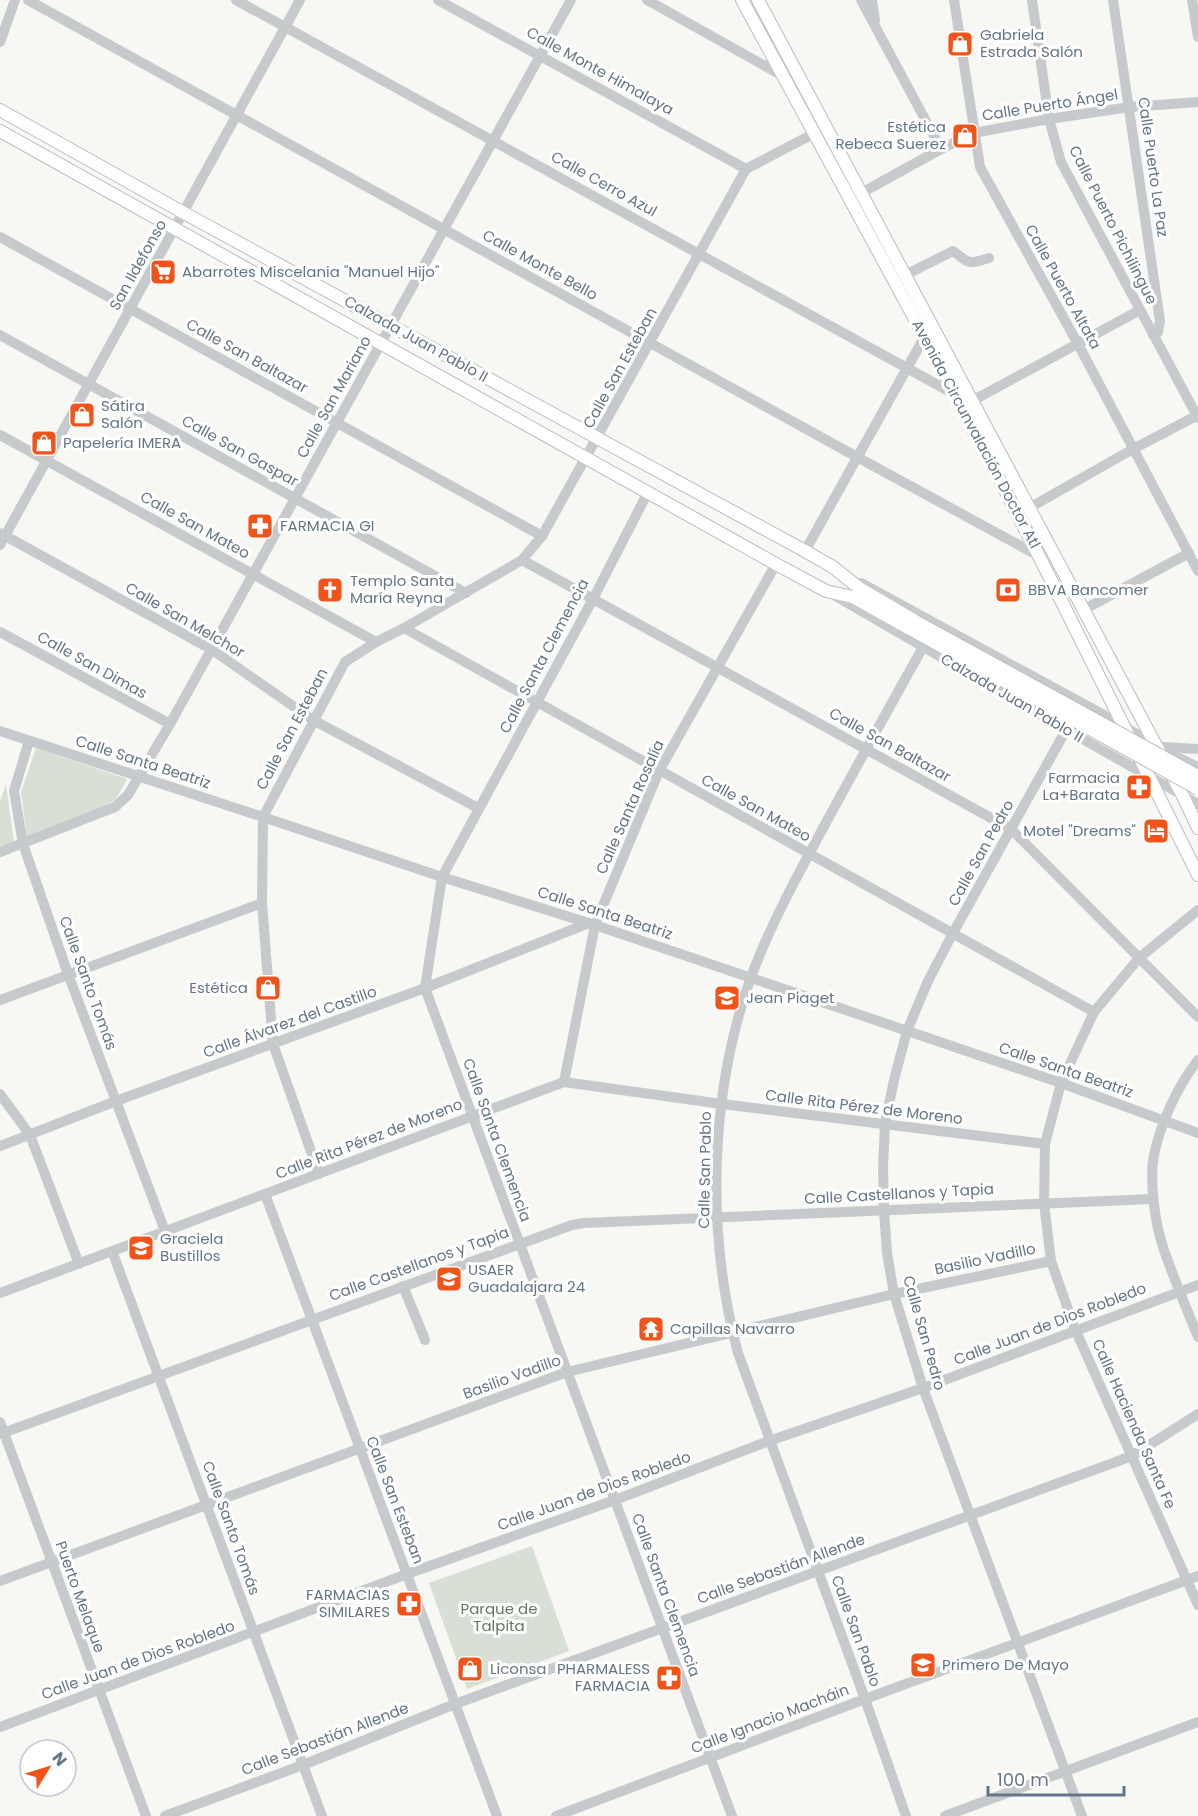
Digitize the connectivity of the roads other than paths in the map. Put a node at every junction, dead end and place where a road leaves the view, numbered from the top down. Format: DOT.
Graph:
graph roads {
  1 [pos="15,0"];
  2 [pos="27,0"];
  3 [pos="236,0"];
  4 [pos="300,0"];
  5 [pos="438,0"];
  6 [pos="571,0"];
  7 [pos="647,0"];
  8 [pos="742,0"];
  9 [pos="758,0"];
  10 [pos="861,0"];
  11 [pos="872,0"];
  12 [pos="954,0"];
  13 [pos="1032,0"];
  14 [pos="1113,0"];
  15 [pos="1192,0"];
  16 [pos="285,27"];
  17 [pos="876,29"];
  18 [pos="1198,37"];
  19 [pos="0,42"];
  20 [pos="540,55"];
  21 [pos="783,76"];
  22 [pos="1198,102"];
  23 [pos="1130,107"];
  24 [pos="0,110"];
  25 [pos="237,116"];
  26 [pos="1049,119"];
  27 [pos="0,131"];
  28 [pos="815,133"];
  29 [pos="974,133"];
  30 [pos="493,141"];
  31 [pos="941,149"];
  32 [pos="747,169"];
  33 [pos="856,196"];
  34 [pos="184,213"];
  35 [pos="175,229"];
  36 [pos="444,230"];
  37 [pos="0,237"];
  38 [pos="700,254"];
  39 [pos="989,258"];
  40 [pos="904,275"];
  41 [pos="130,309"];
  42 [pos="1140,310"];
  43 [pos="391,326"];
  44 [pos="0,335"];
  45 [pos="1153,335"];
  46 [pos="925,336"];
  47 [pos="381,344"];
  48 [pos="651,344"];
  49 [pos="1078,344"];
  50 [pos="907,368"];
  51 [pos="89,385"];
  52 [pos="956,395"];
  53 [pos="972,401"];
  54 [pos="1198,416"];
  55 [pos="337,423"];
  56 [pos="0,435"];
  57 [pos="597,438"];
  58 [pos="1133,449"];
  59 [pos="857,457"];
  60 [pos="586,458"];
  61 [pos="47,461"];
  62 [pos="648,492"];
  63 [pos="296,498"];
  64 [pos="1029,508"];
  65 [pos="542,536"];
  66 [pos="2,538"];
  67 [pos="805,551"];
  68 [pos="1189,553"];
  69 [pos="1039,556"];
  70 [pos="522,560"];
  71 [pos="776,564"];
  72 [pos="833,567"];
  73 [pos="1198,571"];
  74 [pos="253,574"];
  75 [pos="826,591"];
  76 [pos="466,593"];
  77 [pos="593,599"];
  78 [pos="1083,610"];
  79 [pos="913,625"];
  80 [pos="404,628"];
  81 [pos="0,632"];
  82 [pos="376,642"];
  83 [pos="922,647"];
  84 [pos="212,649"];
  85 [pos="718,667"];
  86 [pos="537,702"];
  87 [pos="1103,715"];
  88 [pos="313,720"];
  89 [pos="170,724"];
  90 [pos="1124,726"];
  91 [pos="1066,730"];
  92 [pos="0,731"];
  93 [pos="29,741"];
  94 [pos="1093,745"];
  95 [pos="1156,747"];
  96 [pos="1198,748"];
  97 [pos="865,749"];
  98 [pos="1198,767"];
  99 [pos="659,771"];
  100 [pos="140,776"];
  101 [pos="1148,776"];
  102 [pos="1198,776"];
  103 [pos="1198,789"];
  104 [pos="1183,796"];
  105 [pos="1198,804"];
  106 [pos="478,808"];
  107 [pos="263,817"];
  108 [pos="1198,828"];
  109 [pos="1011,829"];
  110 [pos="23,844"];
  111 [pos="0,852"];
  112 [pos="809,854"];
  113 [pos="1198,875"];
  114 [pos="442,877"];
  115 [pos="262,903"];
  116 [pos="1198,910"];
  117 [pos="592,924"];
  118 [pos="953,933"];
  119 [pos="1139,958"];
  120 [pos="69,974"];
  121 [pos="751,978"];
  122 [pos="425,988"];
  123 [pos="0,1000"];
  124 [pos="1094,1012"];
  125 [pos="1198,1017"];
  126 [pos="907,1031"];
  127 [pos="273,1044"];
  128 [pos="1198,1060"];
  129 [pos="564,1082"];
  130 [pos="1061,1083"];
  131 [pos="0,1094"];
  132 [pos="116,1101"];
  133 [pos="722,1104"];
  134 [pos="473,1116"];
  135 [pos="1164,1121"];
  136 [pos="885,1124"];
  137 [pos="1198,1133"];
  138 [pos="30,1135"];
  139 [pos="1045,1144"];
  140 [pos="0,1146"];
  141 [pos="319,1174"];
  142 [pos="265,1194"];
  143 [pos="1153,1199"];
  144 [pos="1044,1203"];
  145 [pos="884,1209"];
  146 [pos="716,1218"];
  147 [pos="165,1231"];
  148 [pos="520,1243"];
  149 [pos="112,1251"];
  150 [pos="1051,1261"];
  151 [pos="79,1264"];
  152 [pos="1198,1285"];
  153 [pos="403,1286"];
  154 [pos="1180,1291"];
  155 [pos="0,1293"];
  156 [pos="894,1294"];
  157 [pos="312,1320"];
  158 [pos="1075,1329"];
  159 [pos="732,1333"];
  160 [pos="1198,1337"];
  161 [pos="425,1340"];
  162 [pos="567,1372"];
  163 [pos="159,1376"];
  164 [pos="923,1388"];
  165 [pos="1198,1414"];
  166 [pos="0,1422"];
  167 [pos="2,1433"];
  168 [pos="769,1441"];
  169 [pos="360,1449"];
  170 [pos="1132,1456"];
  171 [pos="615,1500"];
  172 [pos="207,1505"];
  173 [pos="971,1515"];
  174 [pos="52,1562"];
  175 [pos="818,1571"];
  176 [pos="407,1575"];
  177 [pos="1193,1578"];
  178 [pos="0,1581"];
  179 [pos="1198,1605"];
  180 [pos="663,1628"];
  181 [pos="254,1633"];
  182 [pos="1018,1643"];
  183 [pos="99,1690"];
  184 [pos="865,1699"];
  185 [pos="455,1704"];
  186 [pos="1198,1722"];
  187 [pos="0,1726"];
  188 [pos="710,1757"];
  189 [pos="303,1765"];
  190 [pos="1065,1772"];
  191 [pos="146,1816"];
  192 [pos="165,1816"];
  193 [pos="322,1816"];
  194 [pos="497,1816"];
  195 [pos="556,1816"];
  196 [pos="732,1816"];
  197 [pos="906,1816"];
  198 [pos="945,1816"];
  199 [pos="1082,1816"];
  1 -- 19 [label="street"];
  2 -- 25 [label="street, Calle Monte Bello"];
  3 -- 16 [label="street, Calle Cerro Azul"];
  4 -- 16 [label="street, San Ildefonso"];
  5 -- 20 [label="street, Calle Monte Himalaya"];
  6 -- 20 [label="street, Calle San Mariano"];
  7 -- 21 [label="street"];
  8 -- 21 [label="main road, Avenida Circunvalación Doctor Atl"];
  9 -- 33 [label="main road, Avenida Circunvalación Doctor Atl"];
  10 -- 17 [label="street"];
  11 -- 17 [label="street"];
  12 -- 29 [label="street, Calle Puerto Altata"];
  13 -- 26 [label="street, Calle Puerto Pichilingue"];
  14 -- 23 [label="street, Calle Puerto La Paz"];
  15 -- 18 [label="street"];
  16 -- 25 [label="street, San Ildefonso"];
  16 -- 30 [label="street, Calle Cerro Azul"];
  17 -- 31 [label="street"];
  20 -- 30 [label="street, Calle San Mariano"];
  20 -- 32 [label="street, Calle Monte Himalaya"];
  21 -- 28 [label="main road, Avenida Circunvalación Doctor Atl"];
  22 -- 23 [label="street, Calle Puerto Ángel"];
  23 -- 26 [label="street, Calle Puerto Ángel"];
  23 -- 45 [label="street, Calle Puerto La Paz"];
  24 -- 34 [label="main road, Calzada Juan Pablo II"];
  25 -- 34 [label="street, San Ildefonso"];
  25 -- 36 [label="street, Calle Monte Bello"];
  26 -- 29 [label="street, Calle Puerto Ángel"];
  26 -- 42 [label="street, Calle Puerto Pichilingue"];
  27 -- 35 [label="main road, Calzada Juan Pablo II"];
  28 -- 32 [label="street"];
  28 -- 33 [label="main road, Avenida Circunvalación Doctor Atl"];
  29 -- 31 [label="street, Calle Puerto Ángel"];
  29 -- 49 [label="street, Calle Puerto Altata"];
  30 -- 36 [label="street, Calle San Mariano"];
  30 -- 38 [label="street, Calle Cerro Azul"];
  31 -- 33 [label="street, Calle Puerto Ángel"];
  32 -- 38 [label="street, Calle San Esteban"];
  33 -- 40 [label="main road, Avenida Circunvalación Doctor Atl"];
  33 -- 46 [label="main road, Avenida Circunvalación Doctor Atl"];
  34 -- 35 [label="street, San Ildefonso"];
  34 -- 43 [label="main road, Calzada Juan Pablo II"];
  35 -- 41 [label="street, San Ildefonso"];
  35 -- 47 [label="main road, Calzada Juan Pablo II"];
  36 -- 43 [label="street, Calle San Mariano"];
  36 -- 48 [label="street, Calle Monte Bello"];
  37 -- 41 [label="street, Calle San Baltazar"];
  38 -- 48 [label="street, Calle San Esteban"];
  38 -- 50 [label="street, Calle Cerro Azul"];
  39 -- 40 [label="street"];
  40 -- 53 [label="main road, Avenida Circunvalación Doctor Atl"];
  41 -- 51 [label="street, San Ildefonso"];
  41 -- 55 [label="street, Calle San Baltazar"];
  42 -- 45 [label="street, Calle Puerto Pichilingue"];
  42 -- 49 [label="street"];
  43 -- 47 [label="street, Calle San Mariano"];
  43 -- 57 [label="main road, Calzada Juan Pablo II"];
  44 -- 51 [label="street, Calle San Gaspar"];
  45 -- 54 [label="street, Calle Puerto Pichilingue"];
  46 -- 50 [label="street"];
  46 -- 52 [label="main road, Avenida Circunvalación Doctor Atl"];
  47 -- 55 [label="street, Calle San Mariano"];
  47 -- 60 [label="main road, Calzada Juan Pablo II"];
  48 -- 57 [label="street, Calle San Esteban"];
  48 -- 59 [label="street, Calle Monte Bello"];
  49 -- 53 [label="street"];
  49 -- 58 [label="street, Calle Puerto Altata"];
  50 -- 52 [label="street, Calle Cerro Azul"];
  50 -- 59 [label="street"];
  51 -- 61 [label="street, San Ildefonso"];
  51 -- 63 [label="street, Calle San Gaspar"];
  52 -- 69 [label="main road, Avenida Circunvalación Doctor Atl"];
  53 -- 64 [label="main road, Avenida Circunvalación Doctor Atl"];
  54 -- 58 [label="street"];
  55 -- 63 [label="street, Calle San Mariano"];
  55 -- 65 [label="street, Calle San Baltazar"];
  56 -- 61 [label="street, Calle San Mateo"];
  57 -- 60 [label="street, Calle San Esteban"];
  57 -- 67 [label="main road, Calzada Juan Pablo II"];
  58 -- 64 [label="street"];
  58 -- 68 [label="street, Calle Puerto Altata"];
  59 -- 67 [label="street"];
  59 -- 69 [label="street, Calle Monte Bello"];
  60 -- 62 [label="main road, Calzada Juan Pablo II"];
  60 -- 65 [label="street, Calle San Esteban"];
  61 -- 66 [label="street, San Ildefonso"];
  61 -- 74 [label="street, Calle San Mateo"];
  62 -- 71 [label="main road, Calzada Juan Pablo II"];
  62 -- 77 [label="street, Calle Santa Clemencia"];
  63 -- 74 [label="street, Calle San Mariano"];
  63 -- 76 [label="street, Calle San Gaspar"];
  64 -- 78 [label="main road, Avenida Circunvalación Doctor Atl"];
  65 -- 70 [label="street, Calle San Esteban"];
  66 -- 84 [label="street, Calle San Melchor"];
  67 -- 72 [label="main road, Calzada Juan Pablo II"];
  68 -- 73 [label="street, Calle Puerto Altata"];
  68 -- 78 [label="street"];
  69 -- 90 [label="main road, Avenida Circunvalación Doctor Atl"];
  70 -- 76 [label="street, Calle San Esteban"];
  70 -- 77 [label="street, Calle San Baltazar"];
  71 -- 75 [label="main road, Calzada Juan Pablo II"];
  71 -- 85 [label="street, Calle Santa Rosalía"];
  72 -- 79 [label="main road, Calzada Juan Pablo II"];
  72 -- 87 [label="street, Calzada Juan Pablo II"];
  74 -- 82 [label="street, Calle San Mateo"];
  74 -- 84 [label="street, Calle San Mariano"];
  75 -- 79 [label="main road, Calzada Juan Pablo II"];
  75 -- 83 [label="street, Calzada Juan Pablo II"];
  76 -- 80 [label="street, Calle San Esteban"];
  77 -- 85 [label="street, Calle San Baltazar"];
  77 -- 86 [label="street, Calle Santa Clemencia"];
  78 -- 95 [label="main road, Avenida Circunvalación Doctor Atl"];
  79 -- 102 [label="main road, Calzada Juan Pablo II, bridge"];
  79 -- 103 [label="main road, Calzada Juan Pablo II, bridge"];
  80 -- 82 [label="street, Calle San Esteban"];
  80 -- 86 [label="street, Calle San Mateo"];
  81 -- 89 [label="street, Calle San Dimas"];
  82 -- 88 [label="street, Calle San Esteban"];
  83 -- 91 [label="street, Calzada Juan Pablo II"];
  83 -- 97 [label="street, Calle San Pablo"];
  84 -- 88 [label="street, Calle San Melchor"];
  84 -- 89 [label="street, Calle San Mariano"];
  85 -- 97 [label="street, Calle San Baltazar"];
  85 -- 99 [label="street, Calle Santa Rosalía"];
  86 -- 99 [label="street, Calle San Mateo"];
  86 -- 106 [label="street, Calle Santa Clemencia"];
  87 -- 90 [label="street, Calzada Juan Pablo II"];
  87 -- 94 [label="street"];
  88 -- 106 [label="street, Calle San Melchor"];
  88 -- 107 [label="street, Calle San Esteban"];
  89 -- 100 [label="street, Calle San Mariano"];
  90 -- 95 [label="street, Calzada Juan Pablo II"];
  90 -- 101 [label="main road, Avenida Circunvalación Doctor Atl"];
  91 -- 94 [label="street, Calzada Juan Pablo II"];
  91 -- 109 [label="street, Calle San Pedro"];
  92 -- 93 [label="street, Calle Santa Beatriz"];
  93 -- 100 [label="street, Calle Santa Beatriz"];
  93 -- 110 [label="street, Calle Santo Tomás"];
  94 -- 101 [label="street, Calzada Juan Pablo II"];
  95 -- 96 [label="street"];
  95 -- 98 [label="street, Calzada Juan Pablo II"];
  95 -- 104 [label="main road, Avenida Circunvalación Doctor Atl"];
  97 -- 109 [label="street, Calle San Baltazar"];
  97 -- 112 [label="street, Calle San Pablo"];
  99 -- 112 [label="street, Calle San Mateo"];
  99 -- 117 [label="street, Calle Santa Rosalía"];
  100 -- 107 [label="street, Calle Santa Beatriz"];
  100 -- 110 [label="street, Calle San Mariano"];
  101 -- 104 [label="street, Calzada Juan Pablo II"];
  101 -- 113 [label="main road, Avenida Circunvalación Doctor Atl"];
  104 -- 105 [label="street, Calzada Juan Pablo II"];
  104 -- 108 [label="main road, Avenida Circunvalación Doctor Atl"];
  106 -- 114 [label="street, Calle Santa Clemencia"];
  107 -- 114 [label="street, Calle Santa Beatriz"];
  107 -- 115 [label="street, Calle San Esteban"];
  109 -- 118 [label="street, Calle San Pedro"];
  109 -- 119 [label="street, Calle San Baltazar"];
  110 -- 111 [label="street, Calle San Mariano"];
  110 -- 120 [label="street, Calle Santo Tomás"];
  112 -- 118 [label="street, Calle San Mateo"];
  112 -- 121 [label="street, Calle San Pablo"];
  114 -- 117 [label="street, Calle Santa Beatriz"];
  114 -- 122 [label="street, Calle Santa Clemencia"];
  115 -- 120 [label="street"];
  115 -- 127 [label="street, Calle San Esteban"];
  116 -- 119 [label="street, Calle Hacienda Santa Fe"];
  117 -- 121 [label="street, Calle Santa Beatriz"];
  117 -- 122 [label="street, Calle Álvarez del Castillo"];
  117 -- 129 [label="street, Calle Santa Rosalía"];
  118 -- 124 [label="street, Calle San Mateo"];
  118 -- 126 [label="street, Calle San Pedro"];
  119 -- 124 [label="street, Calle Hacienda Santa Fe"];
  119 -- 125 [label="street, Calle San Baltazar"];
  120 -- 123 [label="street"];
  120 -- 132 [label="street, Calle Santo Tomás"];
  121 -- 126 [label="street, Calle Santa Beatriz"];
  121 -- 133 [label="street, Calle San Pablo"];
  122 -- 127 [label="street, Calle Álvarez del Castillo"];
  122 -- 134 [label="street, Calle Santa Clemencia"];
  124 -- 130 [label="street, Calle Hacienda Santa Fe"];
  126 -- 130 [label="street, Calle Santa Beatriz"];
  126 -- 136 [label="street, Calle San Pedro"];
  127 -- 132 [label="street, Calle Álvarez del Castillo"];
  127 -- 141 [label="street, Calle San Esteban"];
  128 -- 135 [label="street"];
  129 -- 133 [label="street, Calle Rita Pérez de Moreno"];
  129 -- 134 [label="street, Calle Rita Pérez de Moreno"];
  130 -- 135 [label="street, Calle Santa Beatriz"];
  130 -- 139 [label="street, Calle Hacienda Santa Fe"];
  131 -- 138 [label="street"];
  132 -- 138 [label="street, Calle Álvarez del Castillo"];
  132 -- 147 [label="street, Calle Santo Tomás"];
  133 -- 136 [label="street, Calle Rita Pérez de Moreno"];
  133 -- 146 [label="street, Calle San Pablo"];
  134 -- 141 [label="street, Calle Rita Pérez de Moreno"];
  134 -- 148 [label="street, Calle Santa Clemencia"];
  135 -- 137 [label="street, Calle Santa Beatriz"];
  135 -- 143 [label="street"];
  136 -- 139 [label="street, Calle Rita Pérez de Moreno"];
  136 -- 145 [label="street, Calle San Pedro"];
  138 -- 140 [label="street, Calle Álvarez del Castillo"];
  138 -- 151 [label="street"];
  139 -- 144 [label="street, Calle Hacienda Santa Fe"];
  141 -- 142 [label="street, Calle Rita Pérez de Moreno"];
  142 -- 147 [label="street, Calle Rita Pérez de Moreno"];
  142 -- 157 [label="street, Calle San Esteban"];
  143 -- 144 [label="street, Calle Castellanos y Tapia"];
  143 -- 154 [label="street"];
  144 -- 145 [label="street, Calle Castellanos y Tapia"];
  144 -- 150 [label="street, Calle Hacienda Santa Fe"];
  145 -- 146 [label="street, Calle Castellanos y Tapia"];
  145 -- 156 [label="street, Calle San Pedro"];
  146 -- 148 [label="street, Calle Castellanos y Tapia"];
  146 -- 159 [label="street, Calle San Pablo"];
  147 -- 149 [label="street, Calle Rita Pérez de Moreno"];
  148 -- 153 [label="street, Calle Castellanos y Tapia"];
  148 -- 162 [label="street, Calle Santa Clemencia"];
  149 -- 151 [label="street, Calle Rita Pérez de Moreno"];
  149 -- 163 [label="street, Calle Santo Tomás"];
  150 -- 156 [label="street, Basilio Vadillo"];
  150 -- 158 [label="street, Calle Hacienda Santa Fe"];
  151 -- 155 [label="street, Calle Rita Pérez de Moreno"];
  152 -- 154 [label="street, Calle Juan de Dios Robledo"];
  153 -- 157 [label="street, Calle Castellanos y Tapia"];
  153 -- 161 [label="street"];
  154 -- 158 [label="street, Calle Juan de Dios Robledo"];
  154 -- 160 [label="street"];
  156 -- 159 [label="street, Basilio Vadillo"];
  156 -- 164 [label="street, Calle San Pedro"];
  157 -- 163 [label="street, Calle Castellanos y Tapia"];
  157 -- 169 [label="street, Calle San Esteban"];
  158 -- 164 [label="street, Calle Juan de Dios Robledo"];
  158 -- 170 [label="street, Calle Hacienda Santa Fe"];
  159 -- 162 [label="street, Basilio Vadillo"];
  159 -- 168 [label="street, Calle San Pablo"];
  162 -- 169 [label="street, Basilio Vadillo"];
  162 -- 171 [label="street, Calle Santa Clemencia"];
  163 -- 167 [label="street, Calle Castellanos y Tapia"];
  163 -- 172 [label="street, Calle Santo Tomás"];
  164 -- 168 [label="street, Calle Juan de Dios Robledo"];
  164 -- 173 [label="street, Calle San Pedro"];
  165 -- 170 [label="street, Calle Sebastián Allende"];
  166 -- 167 [label="street, Puerto Melaque"];
  167 -- 174 [label="street, Puerto Melaque"];
  168 -- 171 [label="street, Calle Juan de Dios Robledo"];
  168 -- 175 [label="street, Calle San Pablo"];
  169 -- 172 [label="street, Basilio Vadillo"];
  169 -- 176 [label="street, Calle San Esteban"];
  170 -- 173 [label="street, Calle Sebastián Allende"];
  170 -- 177 [label="street, Calle Hacienda Santa Fe"];
  171 -- 176 [label="street, Calle Juan de Dios Robledo"];
  171 -- 180 [label="street, Calle Santa Clemencia"];
  172 -- 174 [label="street, Basilio Vadillo"];
  172 -- 181 [label="street, Calle Santo Tomás"];
  173 -- 175 [label="street, Calle Sebastián Allende"];
  173 -- 182 [label="street, Calle San Pedro"];
  174 -- 178 [label="street, Basilio Vadillo"];
  174 -- 183 [label="street, Puerto Melaque"];
  175 -- 180 [label="street, Calle Sebastián Allende"];
  175 -- 184 [label="street, Calle San Pablo"];
  176 -- 181 [label="street, Calle Juan de Dios Robledo"];
  176 -- 185 [label="street, Calle San Esteban"];
  177 -- 179 [label="street, Calle Hacienda Santa Fe"];
  177 -- 182 [label="street, Calle Ignacio Macháin"];
  180 -- 185 [label="street, Calle Sebastián Allende"];
  180 -- 188 [label="street, Calle Santa Clemencia"];
  181 -- 183 [label="street, Calle Juan de Dios Robledo"];
  181 -- 189 [label="street, Calle Santo Tomás"];
  182 -- 184 [label="street, Calle Ignacio Macháin"];
  182 -- 190 [label="street, Calle San Pedro"];
  183 -- 187 [label="street, Calle Juan de Dios Robledo"];
  183 -- 191 [label="street, Puerto Melaque"];
  184 -- 188 [label="street, Calle Ignacio Macháin"];
  184 -- 197 [label="street, Calle San Pablo"];
  185 -- 189 [label="street, Calle Sebastián Allende"];
  185 -- 194 [label="street, Calle San Esteban"];
  186 -- 190 [label="street"];
  188 -- 195 [label="street, Calle Ignacio Macháin"];
  188 -- 196 [label="street, Calle Santa Clemencia"];
  189 -- 192 [label="street, Calle Sebastián Allende"];
  189 -- 193 [label="street, Calle Santo Tomás"];
  190 -- 198 [label="street"];
  190 -- 199 [label="street, Calle San Pedro"];
}
